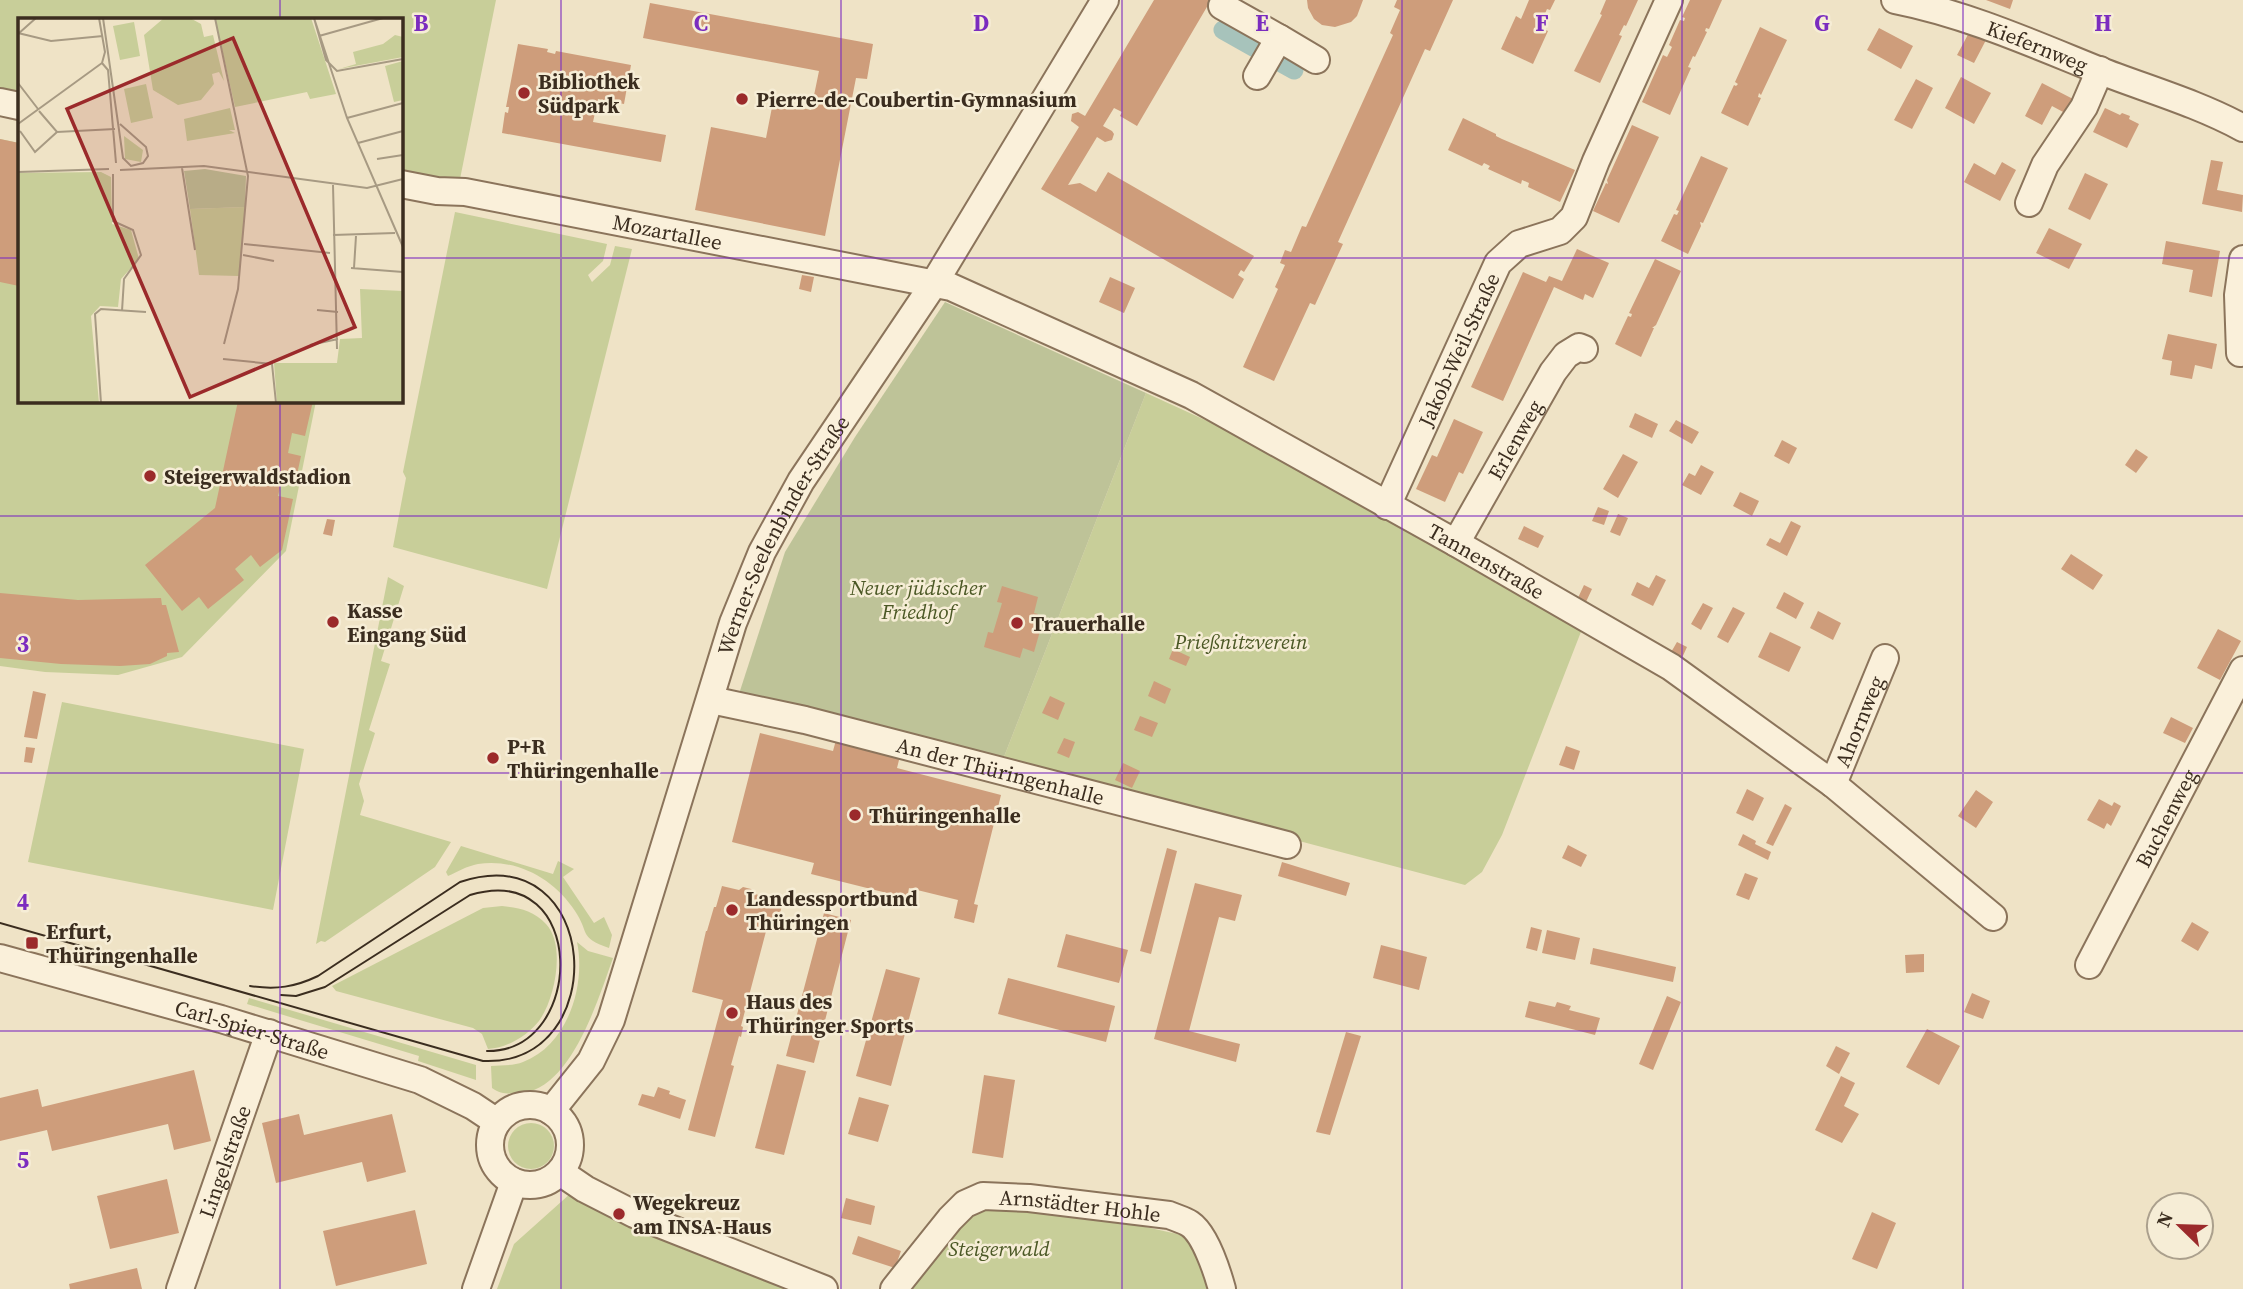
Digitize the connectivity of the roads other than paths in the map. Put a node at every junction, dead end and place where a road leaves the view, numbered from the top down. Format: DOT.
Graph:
graph roads {
  1 [pos="1105,0"];
  2 [pos="1669,0"];
  3 [pos="1895,0"];
  4 [pos="1222,6"];
  5 [pos="1316,60"];
  6 [pos="2100,70"];
  7 [pos="0,102"];
  8 [pos="18,106"];
  9 [pos="2243,128"];
  10 [pos="402,184"];
  11 [pos="2040,193"];
  12 [pos="2243,259"];
  13 [pos="933,285"];
  14 [pos="2241,320"];
  15 [pos="1584,349"];
  16 [pos="2240,353"];
  17 [pos="1387,506"];
  18 [pos="1456,543"];
  19 [pos="1885,657"];
  20 [pos="2243,670"];
  21 [pos="711,700"];
  22 [pos="1833,784"];
  23 [pos="1287,845"];
  24 [pos="1993,917"];
  25 [pos="0,958"];
  26 [pos="2089,965"];
  27 [pos="268,1033"];
  28 [pos="551,1111"];
  29 [pos="497,1122"];
  30 [pos="559,1172"];
  31 [pos="514,1182"];
  32 [pos="180,1289"];
  33 [pos="475,1289"];
  34 [pos="824,1289"];
  35 [pos="894,1289"];
  36 [pos="1222,1289"];
  1 -- 13 [label="street, Werner-Seelenbinder-Straße"];
  2 -- 17 [label="street, Jakob-Weil-Straße"];
  3 -- 6 [label="street, Kiefernweg"];
  4 -- 5 [label="street"];
  6 -- 9 [label="street, Kiefernweg"];
  6 -- 11 [label="street, Kiefernweg"];
  7 -- 8 [label="street"];
  10 -- 13 [label="street, Mozartallee"];
  12 -- 14 [label="street"];
  13 -- 17 [label="street, Tannenstraße"];
  13 -- 21 [label="street, Werner-Seelenbinder-Straße"];
  14 -- 16 [label="street"];
  15 -- 18 [label="street, Erlenweg"];
  17 -- 18 [label="street, Tannenstraße"];
  18 -- 22 [label="street, Tannenstraße"];
  19 -- 22 [label="street, Ahornweg"];
  20 -- 26 [label="street, Buchenweg"];
  21 -- 23 [label="street, An der Thüringenhalle"];
  21 -- 28 [label="street, Werner-Seelenbinder-Straße"];
  22 -- 24 [label="street, Tannenstraße"];
  25 -- 27 [label="street, Carl-Spier-Straße"];
  27 -- 29 [label="street, Carl-Spier-Straße"];
  27 -- 32 [label="street, Lingelstraße"];
  28 -- 29 [label="street"];
  28 -- 30 [label="street"];
  29 -- 31 [label="street"];
  30 -- 31 [label="street"];
  30 -- 34 [label="street"];
  31 -- 33 [label="street"];
  35 -- 36 [label="street, Arnstädter Hohle"];
}
